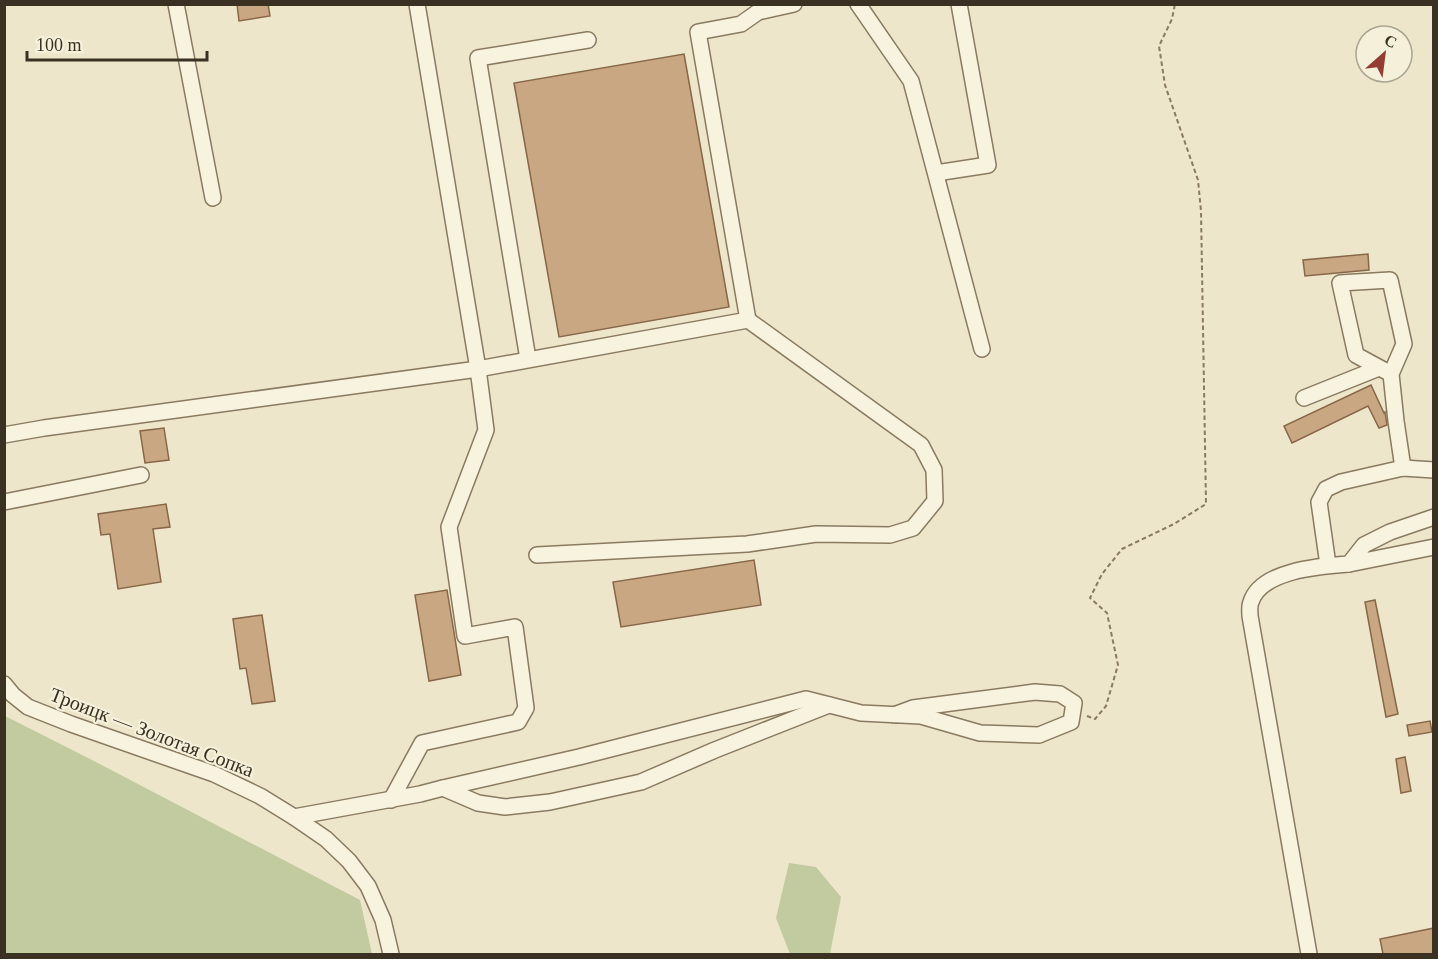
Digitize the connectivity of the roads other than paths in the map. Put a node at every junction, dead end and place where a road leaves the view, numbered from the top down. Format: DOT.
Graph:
graph roads {
  1 [pos="176,4"];
  2 [pos="417,4"];
  3 [pos="794,4"];
  4 [pos="858,4"];
  5 [pos="959,4"];
  6 [pos="588,40"];
  7 [pos="936,173"];
  8 [pos="213,198"];
  9 [pos="748,320"];
  10 [pos="982,349"];
  11 [pos="528,360"];
  12 [pos="478,369"];
  13 [pos="1385,371"];
  14 [pos="1304,398"];
  15 [pos="4,435"];
  16 [pos="1402,468"];
  17 [pos="1434,470"];
  18 [pos="141,476"];
  19 [pos="4,502"];
  20 [pos="1434,517"];
  21 [pos="1434,547"];
  22 [pos="537,555"];
  23 [pos="1349,564"];
  24 [pos="1328,565"];
  25 [pos="4,684"];
  26 [pos="829,705"];
  27 [pos="894,715"];
  28 [pos="443,788"];
  29 [pos="391,800"];
  30 [pos="294,817"];
  31 [pos="391,954"];
  32 [pos="1309,954"];
  1 -- 8 [label="street"];
  2 -- 12 [label="street"];
  3 -- 9 [label="street"];
  4 -- 7 [label="street"];
  5 -- 7 [label="street"];
  6 -- 11 [label="street"];
  7 -- 10 [label="street"];
  9 -- 11 [label="street"];
  9 -- 22 [label="street"];
  11 -- 12 [label="street"];
  12 -- 15 [label="street"];
  12 -- 29 [label="street"];
  13 -- 13 [label="street"];
  13 -- 14 [label="street"];
  13 -- 16 [label="street"];
  16 -- 17 [label="street"];
  16 -- 24 [label="street"];
  18 -- 19 [label="street"];
  20 -- 23 [label="street"];
  21 -- 23 [label="street"];
  23 -- 24 [label="street"];
  24 -- 32 [label="street"];
  25 -- 30 [label="street, Троицк — Золотая Сопка"];
  26 -- 27 [label="street"];
  26 -- 28 [label="street"];
  26 -- 28 [label="street"];
  27 -- 27 [label="street"];
  28 -- 29 [label="street"];
  29 -- 30 [label="street"];
  30 -- 31 [label="street, Троицк — Золотая Сопка"];
}
